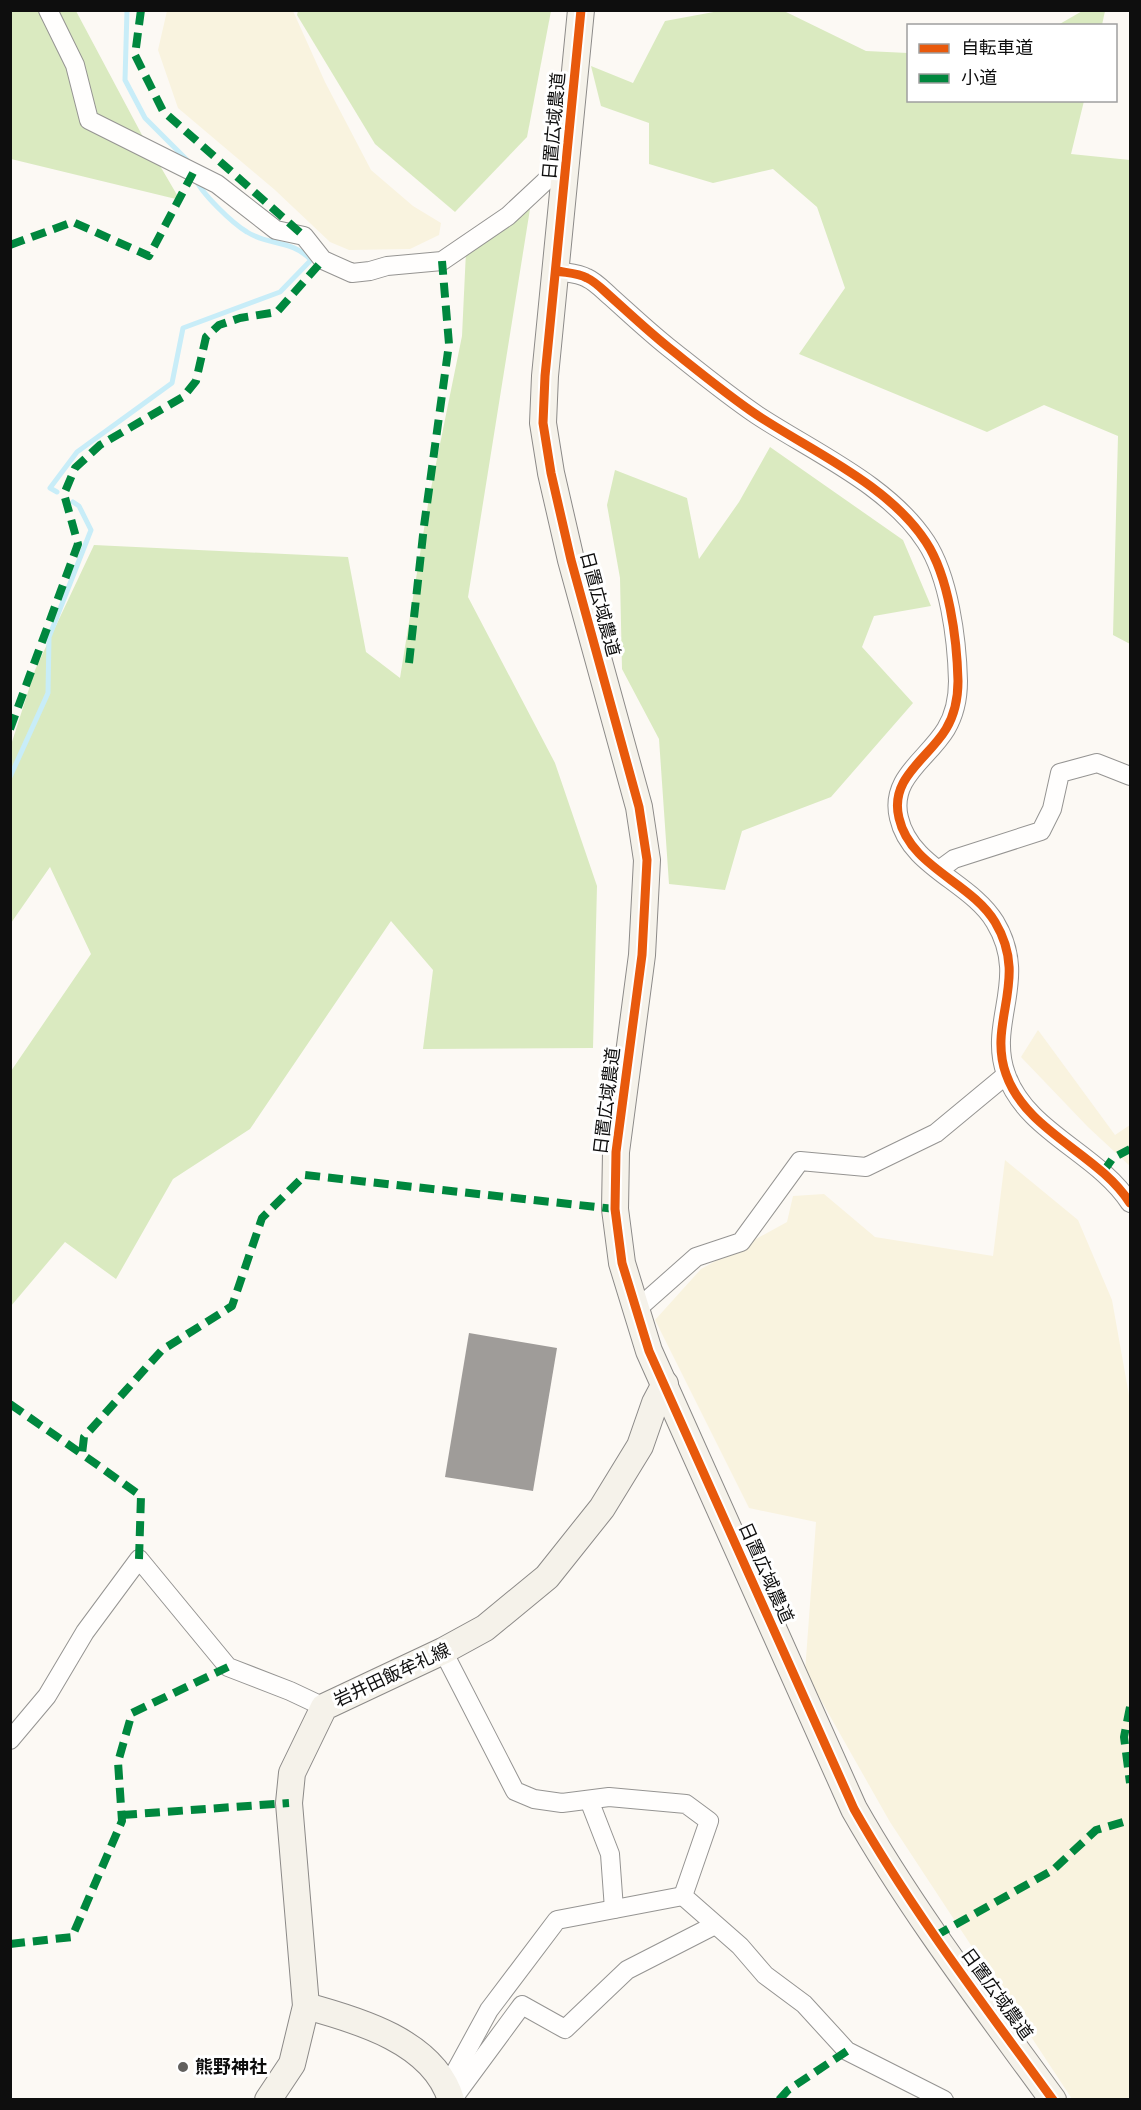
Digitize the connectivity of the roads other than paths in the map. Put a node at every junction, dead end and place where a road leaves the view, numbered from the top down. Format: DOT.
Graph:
graph roads {
  1 [pos="48,10"];
  2 [pos="581,10"];
  3 [pos="568,160"];
  4 [pos="557,271"];
  5 [pos="1131,776"];
  6 [pos="939,870"];
  7 [pos="1006,1075"];
  8 [pos="1131,1203"];
  9 [pos="635,1311"];
  10 [pos="665,1384"];
  11 [pos="443,1651"];
  12 [pos="324,1707"];
  13 [pos="10,1740"];
  14 [pos="589,1800"];
  15 [pos="683,1896"];
  16 [pos="614,1909"];
  17 [pos="715,1925"];
  18 [pos="306,2006"];
  19 [pos="450,2095"];
  20 [pos="268,2100"];
  21 [pos="944,2100"];
  22 [pos="1053,2100"];
  1 -- 3 [label="street"];
  2 -- 3 [label="street, 日置広域農道"];
  3 -- 4 [label="street, 日置広域農道"];
  4 -- 6 [label="street"];
  4 -- 9 [label="street, 日置広域農道"];
  5 -- 6 [label="street"];
  6 -- 7 [label="street"];
  7 -- 8 [label="street"];
  7 -- 9 [label="street"];
  9 -- 10 [label="street, 日置広域農道"];
  10 -- 11 [label="street, 岩井田飯牟礼線"];
  10 -- 22 [label="street, 日置広域農道"];
  11 -- 12 [label="street, 岩井田飯牟礼線"];
  11 -- 14 [label="street"];
  12 -- 13 [label="street"];
  12 -- 18 [label="street, 岩井田飯牟礼線"];
  14 -- 15 [label="street"];
  14 -- 16 [label="street"];
  15 -- 16 [label="street"];
  15 -- 17 [label="street"];
  16 -- 19 [label="street"];
  17 -- 19 [label="street"];
  17 -- 21 [label="street"];
  18 -- 19 [label="street"];
  18 -- 20 [label="street, 岩井田飯牟礼線"];
}
